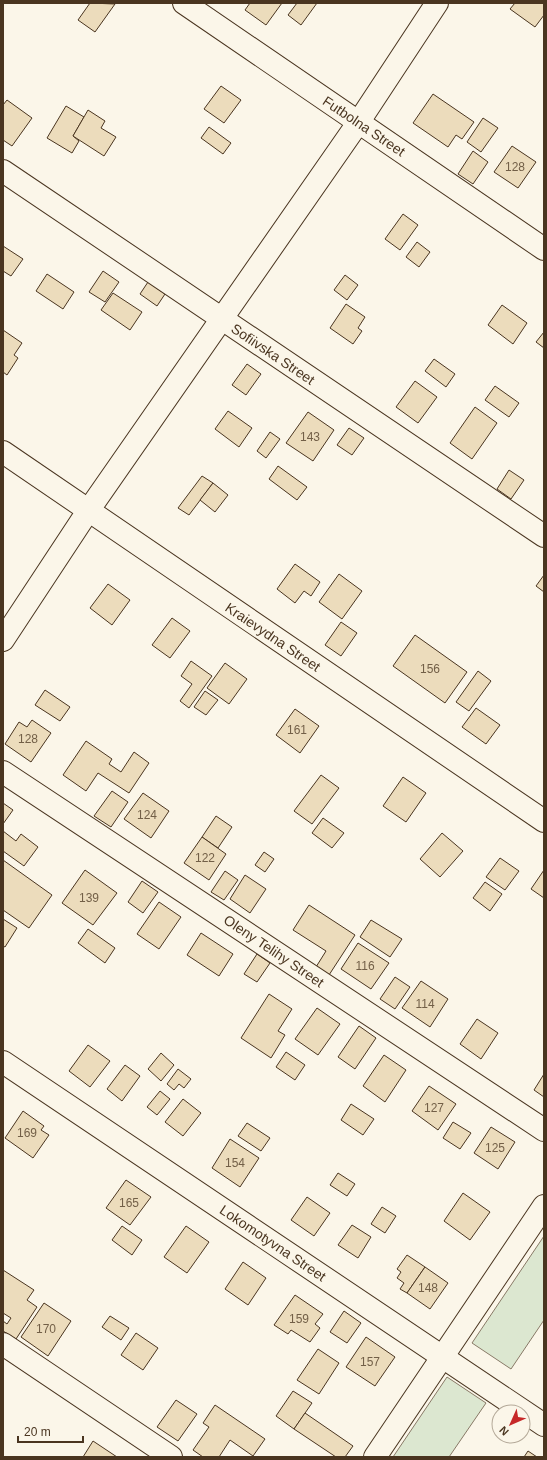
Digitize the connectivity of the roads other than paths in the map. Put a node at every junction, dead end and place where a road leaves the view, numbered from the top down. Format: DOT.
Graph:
graph roads {
  1 [pos="184,3"];
  2 [pos="437,3"];
  3 [pos="358,123"];
  4 [pos="3,172"];
  5 [pos="544,249"];
  6 [pos="221,319"];
  7 [pos="3,452"];
  8 [pos="88,511"];
  9 [pos="544,536"];
  10 [pos="3,640"];
  11 [pos="3,772"];
  12 [pos="544,821"];
  13 [pos="3,1062"];
  14 [pos="544,1130"];
  15 [pos="544,1206"];
  16 [pos="3,1344"];
  17 [pos="443,1357"];
  18 [pos="544,1425"];
  19 [pos="171,1457"];
  20 [pos="376,1457"];
  1 -- 3 [label="street, Futbolna Street"];
  2 -- 3 [label="street"];
  3 -- 5 [label="street, Futbolna Street"];
  3 -- 6 [label="street"];
  4 -- 6 [label="street, Sofiivska Street"];
  6 -- 8 [label="street"];
  6 -- 9 [label="street, Sofiivska Street"];
  7 -- 8 [label="street, Kraievydna Street"];
  8 -- 10 [label="street"];
  8 -- 12 [label="street, Kraievydna Street"];
  11 -- 14 [label="street, Oleny Telihy Street"];
  13 -- 17 [label="street, Lokomotyvna Street"];
  15 -- 17 [label="street"];
  16 -- 19 [label="street"];
  17 -- 18 [label="street, Lokomotyvna Street"];
  17 -- 20 [label="street"];
}
